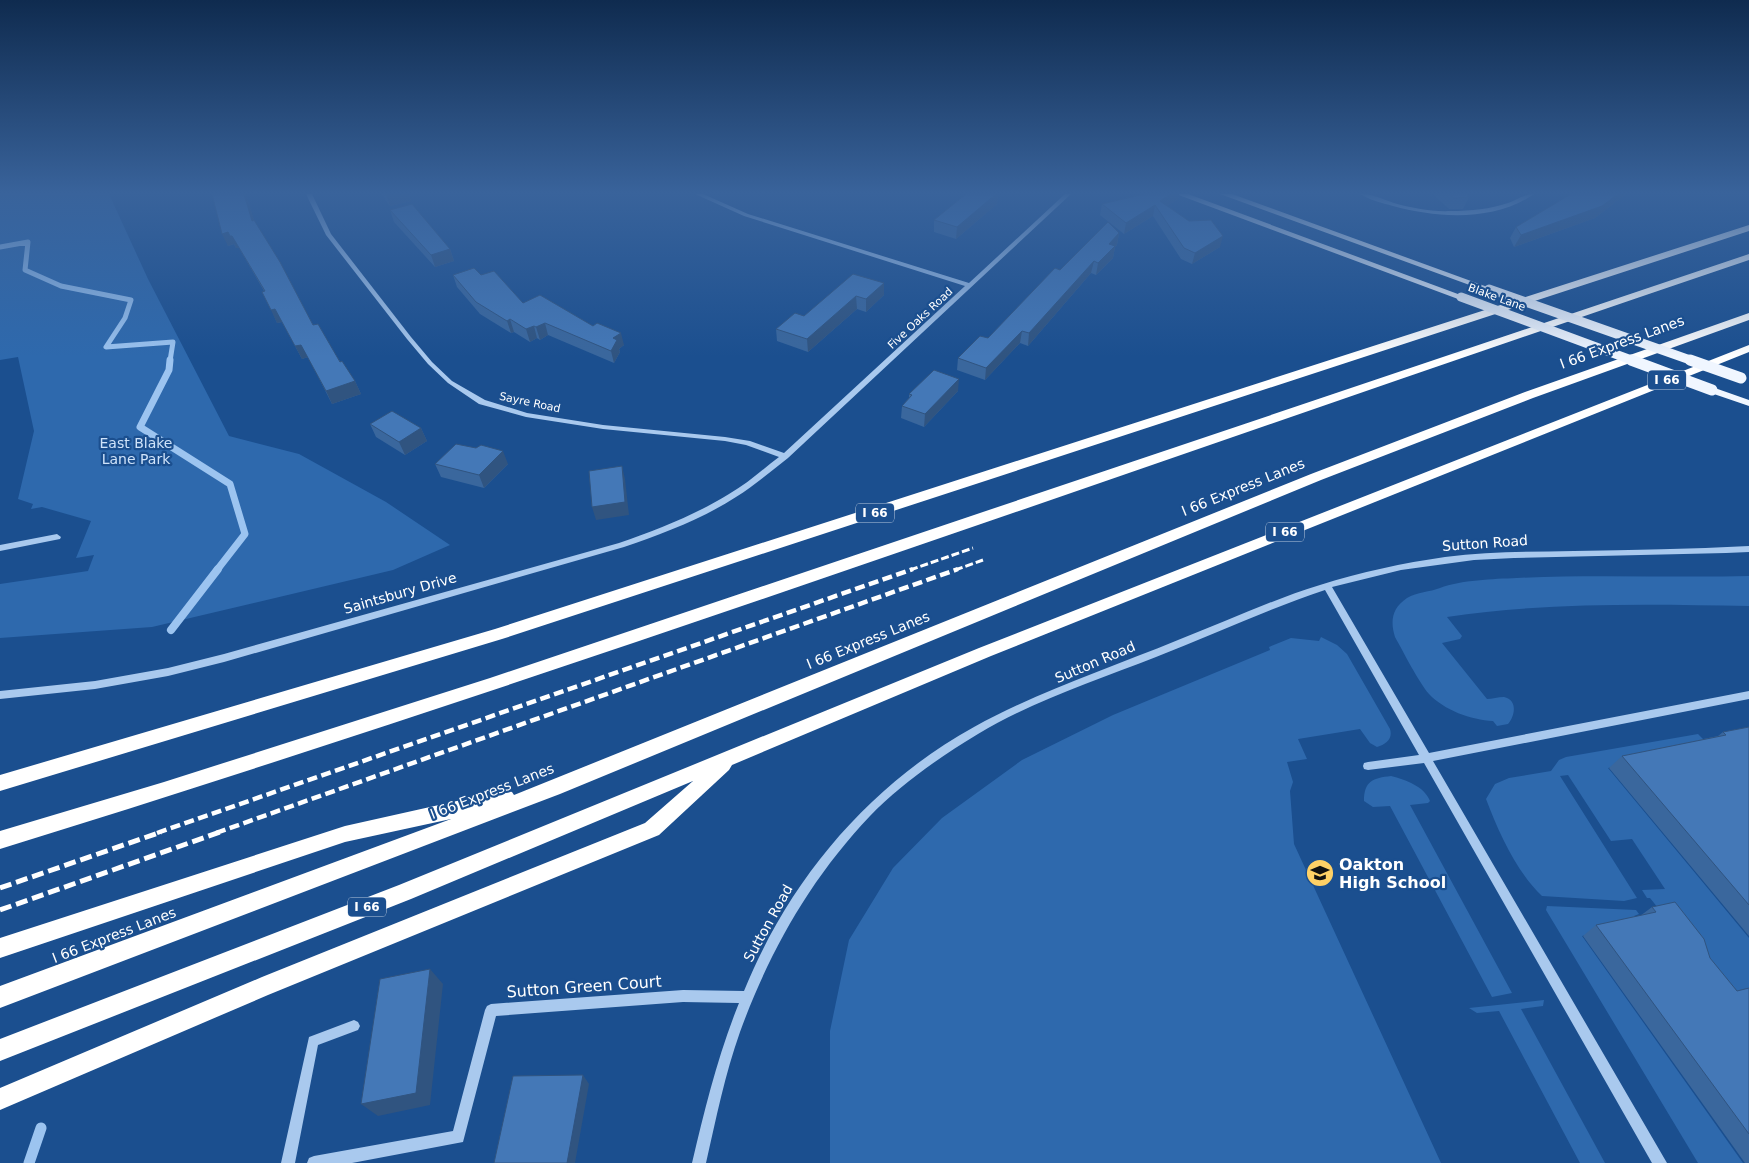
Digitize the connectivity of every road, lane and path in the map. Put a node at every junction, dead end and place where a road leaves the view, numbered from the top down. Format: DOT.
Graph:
graph roads {
  1 [pos="339,248"];
  2 [pos="854,248"];
  3 [pos="1010,248"];
  4 [pos="1327,248"];
  5 [pos="1375,248"];
  6 [pos="1687,248"];
  7 [pos="1749,257"];
  8 [pos="970,285"];
  9 [pos="1749,316"];
  10 [pos="1749,348"];
  11 [pos="1745,380"];
  12 [pos="1749,403"];
  13 [pos="785,456"];
  14 [pos="57,537"];
  15 [pos="0,548"];
  16 [pos="1749,550"];
  17 [pos="1327,586"];
  18 [pos="0,695"];
  19 [pos="1749,695"];
  20 [pos="732,757"];
  21 [pos="1427,758"];
  22 [pos="1368,766"];
  23 [pos="194,782"];
  24 [pos="0,783"];
  25 [pos="554,788"];
  26 [pos="0,840"];
  27 [pos="0,850"];
  28 [pos="0,948"];
  29 [pos="0,997"];
  30 [pos="746,997"];
  31 [pos="354,1026"];
  32 [pos="0,1050"];
  33 [pos="0,1098"];
  34 [pos="288,1163"];
  35 [pos="314,1163"];
  36 [pos="699,1163"];
  37 [pos="1660,1163"];
  1 -- 13 [label="street, Sayre Road"];
  2 -- 8 [label="street"];
  3 -- 8 [label="street, Five Oaks Road"];
  4 -- 12 [label="main road, Blake Lane, bridge"];
  5 -- 11 [label="main road, Blake Lane, bridge"];
  6 -- 24 [label="highway, I 66"];
  7 -- 23 [label="highway"];
  8 -- 13 [label="street, Five Oaks Road"];
  9 -- 25 [label="highway, I 66 Express Lanes"];
  10 -- 20 [label="highway, I 66"];
  13 -- 18 [label="street, Saintsbury Drive"];
  14 -- 15 [label="street"];
  16 -- 17 [label="street, Sutton Road"];
  17 -- 21 [label="street"];
  17 -- 30 [label="street, Sutton Road"];
  19 -- 21 [label="street"];
  20 -- 32 [label="highway, I 66"];
  20 -- 33 [label="highway"];
  21 -- 22 [label="street"];
  21 -- 37 [label="street"];
  23 -- 26 [label="highway"];
  23 -- 27 [label="highway"];
  25 -- 28 [label="highway"];
  25 -- 29 [label="highway, I 66 Express Lanes"];
  30 -- 35 [label="street, Sutton Green Court"];
  30 -- 36 [label="street, Sutton Road"];
  31 -- 34 [label="street"];
}
